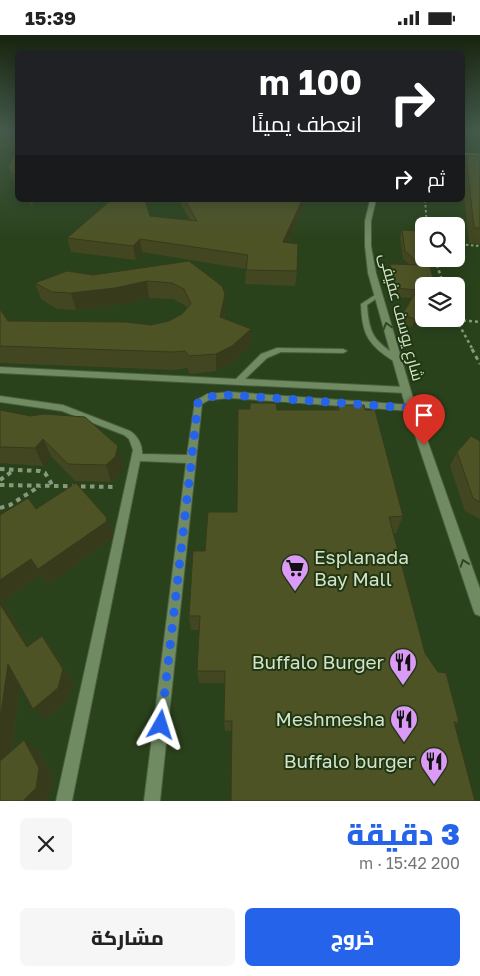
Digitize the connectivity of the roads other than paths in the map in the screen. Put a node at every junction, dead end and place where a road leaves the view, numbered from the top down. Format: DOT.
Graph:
graph roads {
  1 [pos="373,202"];
  2 [pos="378,295"];
  3 [pos="343,351"];
  4 [pos="397,360"];
  5 [pos="0,370"];
  6 [pos="238,382"];
  7 [pos="406,390"];
  8 [pos="0,399"];
  9 [pos="411,408"];
  10 [pos="137,457"];
  11 [pos="191,459"];
  12 [pos="480,609"];
  13 [pos="64,801"];
  14 [pos="152,801"];
  1 -- 2 [label="street, شارع يوسف عفيفى"];
  4 -- 2 [label="street, شارع يوسف عفيفى, one-way"];
  2 -- 4 [label="lane"];
  3 -- 6 [label="lane"];
  4 -- 7 [label="street, شارع يوسف عفيفى"];
  5 -- 6 [label="lane"];
  6 -- 7 [label="lane"];
  7 -- 9 [label="street, شارع يوسف عفيفى"];
  8 -- 10 [label="lane"];
  9 -- 11 [label="lane"];
  12 -- 9 [label="street, شارع يوسف عفيفى, one-way"];
  10 -- 11 [label="lane"];
  10 -- 13 [label="lane"];
  11 -- 14 [label="lane"];
}
